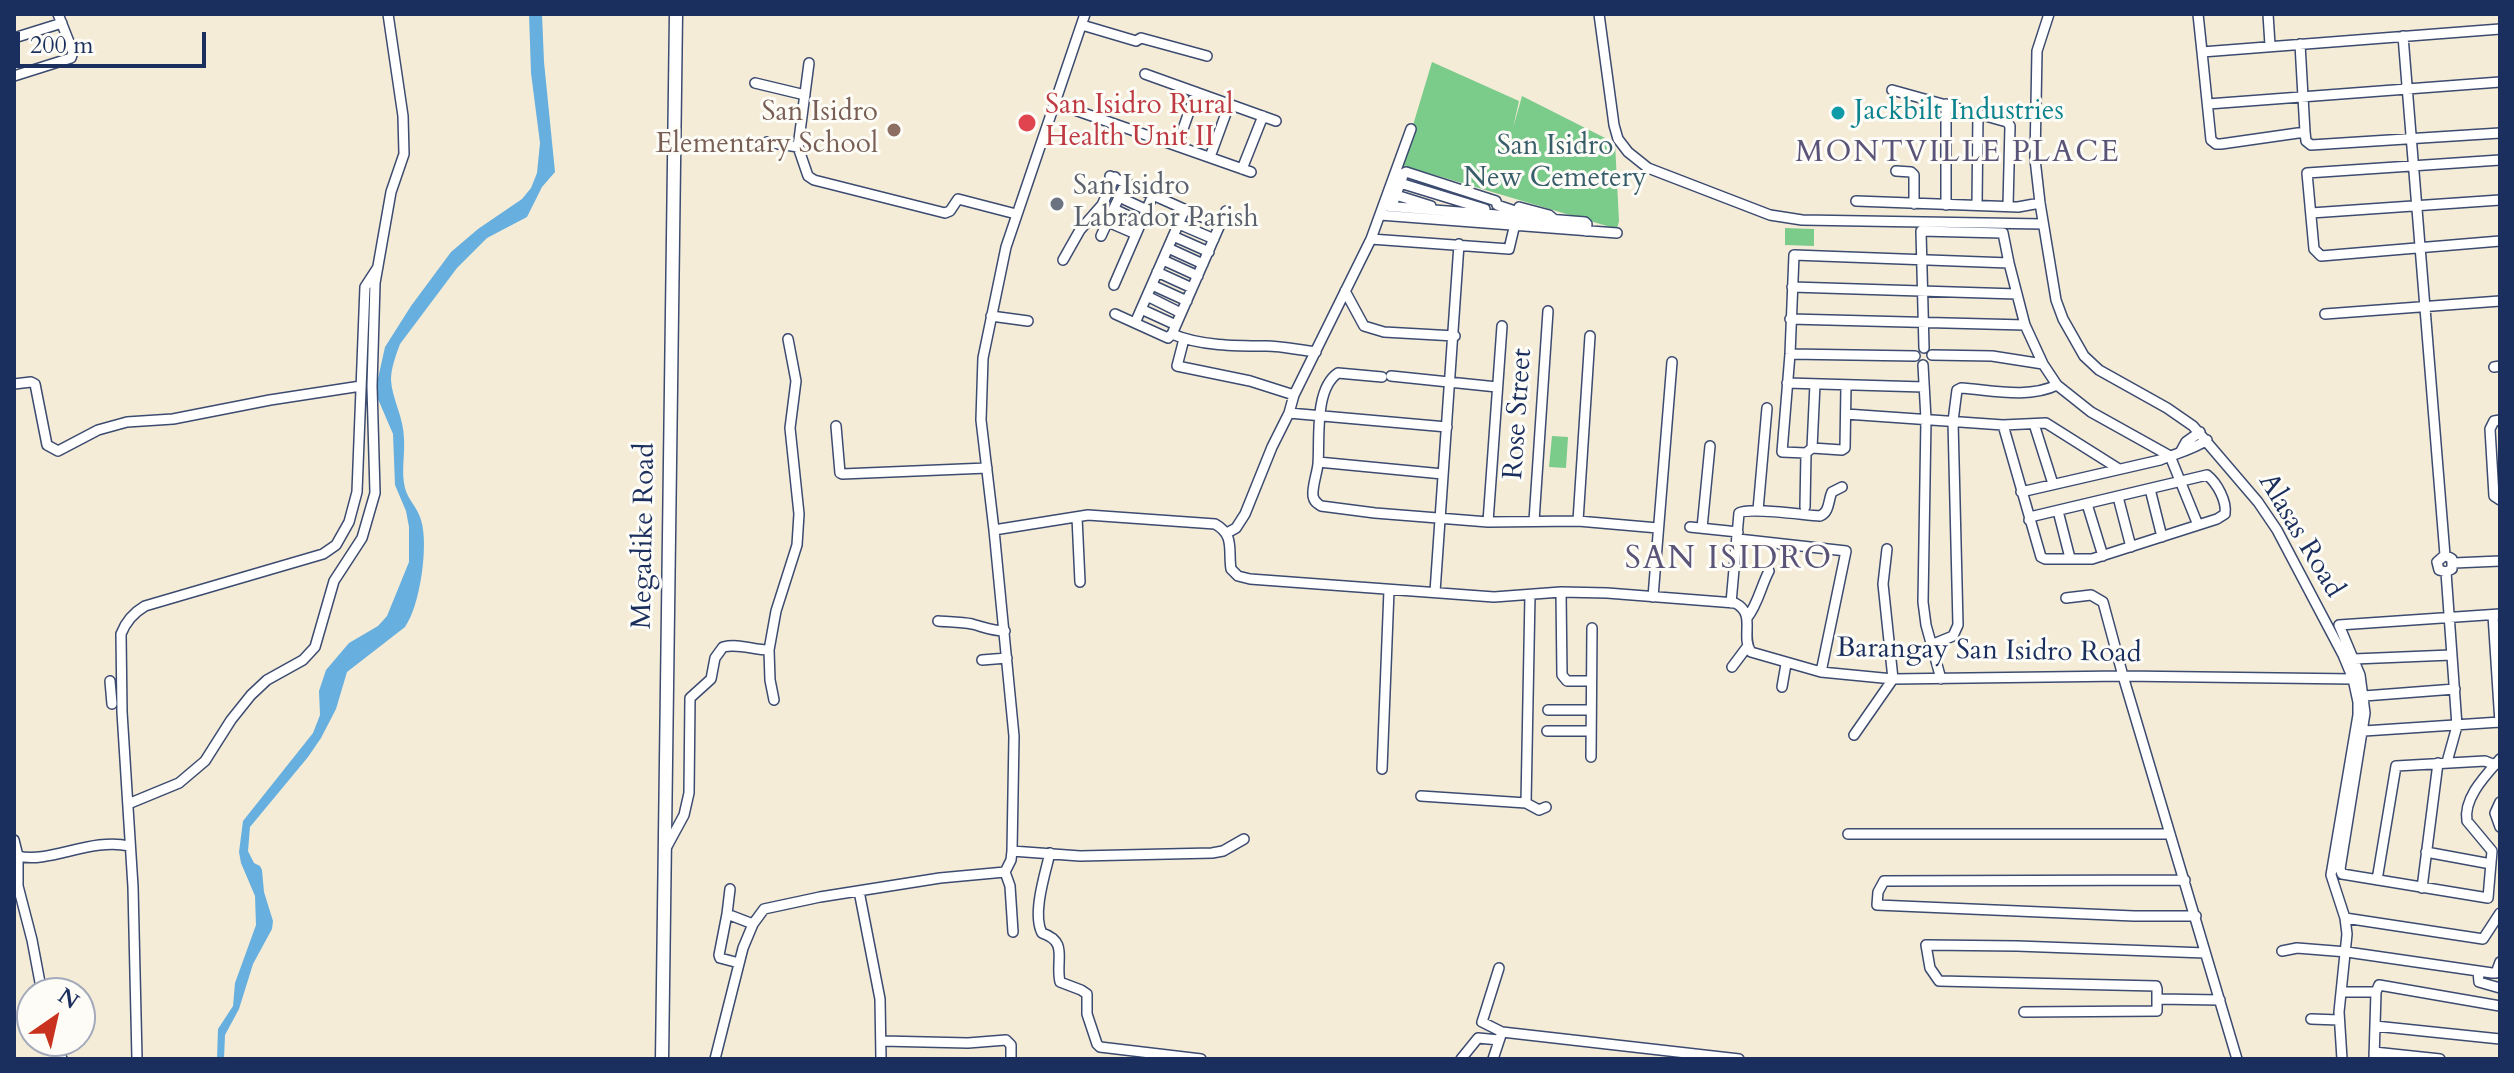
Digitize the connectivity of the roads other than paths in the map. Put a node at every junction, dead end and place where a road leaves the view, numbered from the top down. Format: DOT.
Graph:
graph roads {
  1 [pos="388,14"];
  2 [pos="676,14"];
  3 [pos="1085,14"];
  4 [pos="1599,14"];
  5 [pos="2049,14"];
  6 [pos="2198,14"];
  7 [pos="2268,14"];
  8 [pos="60,19"];
  9 [pos="1082,25"];
  10 [pos="2500,29"];
  11 [pos="2403,36"];
  12 [pos="14,38"];
  13 [pos="2300,44"];
  14 [pos="2270,45"];
  15 [pos="2202,52"];
  16 [pos="1207,56"];
  17 [pos="809,63"];
  18 [pos="1145,74"];
  19 [pos="14,76"];
  20 [pos="2500,82"];
  21 [pos="755,83"];
  22 [pos="2407,88"];
  23 [pos="1892,90"];
  24 [pos="1196,92"];
  25 [pos="805,95"];
  26 [pos="2304,96"];
  27 [pos="1055,103"];
  28 [pos="1946,104"];
  29 [pos="2208,104"];
  30 [pos="1229,105"];
  31 [pos="1978,114"];
  32 [pos="1263,116"];
  33 [pos="1276,121"];
  34 [pos="1411,129"];
  35 [pos="2305,132"];
  36 [pos="2500,133"];
  37 [pos="2412,139"];
  38 [pos="767,142"];
  39 [pos="1177,146"];
  40 [pos="798,147"];
  41 [pos="1210,157"];
  42 [pos="2500,160"];
  43 [pos="2414,166"];
  44 [pos="1896,171"];
  45 [pos="1126,182"];
  46 [pos="1400,183"];
  47 [pos="1459,188"];
  48 [pos="1475,194"];
  49 [pos="1153,195"];
  50 [pos="1396,195"];
  51 [pos="1119,197"];
  52 [pos="2500,200"];
  53 [pos="1454,201"];
  54 [pos="1856,201"];
  55 [pos="2040,203"];
  56 [pos="1914,204"];
  57 [pos="1946,205"];
  58 [pos="1977,205"];
  59 [pos="2008,206"];
  60 [pos="2417,206"];
  61 [pos="1114,209"];
  62 [pos="1185,209"];
  63 [pos="1385,209"];
  64 [pos="1147,210"];
  65 [pos="1226,211"];
  66 [pos="1406,212"];
  67 [pos="1443,213"];
  68 [pos="1474,213"];
  69 [pos="2311,213"];
  70 [pos="1016,214"];
  71 [pos="1514,217"];
  72 [pos="1108,222"];
  73 [pos="1141,222"];
  74 [pos="1179,224"];
  75 [pos="1554,224"];
  76 [pos="2043,224"];
  77 [pos="1220,225"];
  78 [pos="1617,233"];
  79 [pos="1136,234"];
  80 [pos="1101,236"];
  81 [pos="1173,236"];
  82 [pos="1214,239"];
  83 [pos="1371,239"];
  84 [pos="2500,241"];
  85 [pos="1459,244"];
  86 [pos="2420,246"];
  87 [pos="1168,248"];
  88 [pos="1209,252"];
  89 [pos="1063,260"];
  90 [pos="1163,260"];
  91 [pos="1921,261"];
  92 [pos="2009,263"];
  93 [pos="1203,264"];
  94 [pos="378,267"];
  95 [pos="1157,272"];
  96 [pos="1198,276"];
  97 [pos="1114,285"];
  98 [pos="1152,285"];
  99 [pos="1792,287"];
  100 [pos="1192,288"];
  101 [pos="1345,291"];
  102 [pos="1922,291"];
  103 [pos="2017,294"];
  104 [pos="1147,296"];
  105 [pos="1187,301"];
  106 [pos="2500,301"];
  107 [pos="2424,306"];
  108 [pos="1141,309"];
  109 [pos="1548,311"];
  110 [pos="1181,313"];
  111 [pos="1115,314"];
  112 [pos="2325,314"];
  113 [pos="991,316"];
  114 [pos="1790,319"];
  115 [pos="1028,321"];
  116 [pos="1135,323"];
  117 [pos="1923,323"];
  118 [pos="2025,325"];
  119 [pos="1502,326"];
  120 [pos="1174,330"];
  121 [pos="1455,336"];
  122 [pos="1590,336"];
  123 [pos="788,339"];
  124 [pos="1184,339"];
  125 [pos="1924,348"];
  126 [pos="1316,352"];
  127 [pos="1790,354"];
  128 [pos="1932,355"];
  129 [pos="1915,356"];
  130 [pos="1672,362"];
  131 [pos="2043,364"];
  132 [pos="1923,365"];
  133 [pos="1451,381"];
  134 [pos="1787,383"];
  135 [pos="14,384"];
  136 [pos="1815,384"];
  137 [pos="2057,385"];
  138 [pos="361,386"];
  139 [pos="1846,386"];
  140 [pos="1497,387"];
  141 [pos="1924,387"];
  142 [pos="1294,395"];
  143 [pos="1767,408"];
  144 [pos="1289,413"];
  145 [pos="1846,414"];
  146 [pos="1320,417"];
  147 [pos="1926,419"];
  148 [pos="2500,420"];
  149 [pos="1953,421"];
  150 [pos="2034,424"];
  151 [pos="2003,425"];
  152 [pos="836,426"];
  153 [pos="1447,427"];
  154 [pos="2204,436"];
  155 [pos="1710,446"];
  156 [pos="1809,450"];
  157 [pos="2170,456"];
  158 [pos="1318,462"];
  159 [pos="987,468"];
  160 [pos="2119,469"];
  161 [pos="1443,474"];
  162 [pos="2181,480"];
  163 [pos="2053,484"];
  164 [pos="1842,487"];
  165 [pos="2150,489"];
  166 [pos="2021,492"];
  167 [pos="2118,497"];
  168 [pos="2500,500"];
  169 [pos="2087,504"];
  170 [pos="1805,507"];
  171 [pos="1758,510"];
  172 [pos="2058,511"];
  173 [pos="1077,517"];
  174 [pos="1440,517"];
  175 [pos="2029,520"];
  176 [pos="1534,521"];
  177 [pos="1578,521"];
  178 [pos="1488,522"];
  179 [pos="2198,525"];
  180 [pos="1690,527"];
  181 [pos="1658,528"];
  182 [pos="1702,528"];
  183 [pos="994,530"];
  184 [pos="1227,533"];
  185 [pos="1738,536"];
  186 [pos="2162,537"];
  187 [pos="2131,547"];
  188 [pos="1887,549"];
  189 [pos="2445,555"];
  190 [pos="2103,556"];
  191 [pos="2070,558"];
  192 [pos="2500,561"];
  193 [pos="2454,563"];
  194 [pos="1769,571"];
  195 [pos="2446,572"];
  196 [pos="1080,582"];
  197 [pos="1389,590"];
  198 [pos="1435,592"];
  199 [pos="1561,592"];
  200 [pos="1530,595"];
  201 [pos="1653,597"];
  202 [pos="2066,598"];
  203 [pos="1731,603"];
  204 [pos="2496,614"];
  205 [pos="1747,618"];
  206 [pos="2449,618"];
  207 [pos="938,621"];
  208 [pos="1592,628"];
  209 [pos="1005,631"];
  210 [pos="1931,645"];
  211 [pos="1747,647"];
  212 [pos="769,650"];
  213 [pos="2451,655"];
  214 [pos="1007,658"];
  215 [pos="2354,659"];
  216 [pos="982,660"];
  217 [pos="1786,664"];
  218 [pos="1732,667"];
  219 [pos="1821,672"];
  220 [pos="2123,676"];
  221 [pos="1893,679"];
  222 [pos="1941,679"];
  223 [pos="2353,679"];
  224 [pos="110,681"];
  225 [pos="1591,681"];
  226 [pos="1782,687"];
  227 [pos="2455,689"];
  228 [pos="2364,696"];
  229 [pos="774,700"];
  230 [pos="112,704"];
  231 [pos="1548,710"];
  232 [pos="1591,710"];
  233 [pos="2500,722"];
  234 [pos="2457,726"];
  235 [pos="1547,731"];
  236 [pos="1591,731"];
  237 [pos="2364,731"];
  238 [pos="1854,735"];
  239 [pos="1591,757"];
  240 [pos="2497,762"];
  241 [pos="2442,763"];
  242 [pos="1382,769"];
  243 [pos="1421,796"];
  244 [pos="2500,802"];
  245 [pos="1526,803"];
  246 [pos="128,804"];
  247 [pos="1546,807"];
  248 [pos="2500,827"];
  249 [pos="1848,834"];
  250 [pos="2170,834"];
  251 [pos="1244,839"];
  252 [pos="14,840"];
  253 [pos="129,846"];
  254 [pos="665,850"];
  255 [pos="1012,851"];
  256 [pos="2426,852"];
  257 [pos="1050,853"];
  258 [pos="18,856"];
  259 [pos="2491,864"];
  260 [pos="1005,872"];
  261 [pos="2185,880"];
  262 [pos="2377,880"];
  263 [pos="2422,888"];
  264 [pos="730,889"];
  265 [pos="859,891"];
  266 [pos="2500,913"];
  267 [pos="727,914"];
  268 [pos="2196,916"];
  269 [pos="2345,918"];
  270 [pos="753,924"];
  271 [pos="1013,932"];
  272 [pos="2282,951"];
  273 [pos="2347,952"];
  274 [pos="2205,953"];
  275 [pos="2500,962"];
  276 [pos="739,963"];
  277 [pos="1499,968"];
  278 [pos="2478,971"];
  279 [pos="39,977"];
  280 [pos="2500,988"];
  281 [pos="2341,992"];
  282 [pos="2376,992"];
  283 [pos="2158,999"];
  284 [pos="2220,1000"];
  285 [pos="2500,1006"];
  286 [pos="2024,1012"];
  287 [pos="2339,1016"];
  288 [pos="2311,1019"];
  289 [pos="2375,1026"];
  290 [pos="1500,1036"];
  291 [pos="2500,1039"];
  292 [pos="882,1041"];
  293 [pos="2374,1056"];
  294 [pos="137,1059"];
  295 [pos="662,1059"];
  296 [pos="715,1059"];
  297 [pos="881,1059"];
  298 [pos="1011,1059"];
  299 [pos="1201,1059"];
  300 [pos="1461,1059"];
  301 [pos="1493,1059"];
  302 [pos="1739,1059"];
  303 [pos="2237,1059"];
  304 [pos="2342,1059"];
  305 [pos="2440,1059"];
  1 -- 94 [label="street"];
  2 -- 254 [label="main road, Megadike Road"];
  3 -- 9 [label="street"];
  4 -- 76 [label="street"];
  5 -- 55 [label="street, Alasas Road"];
  6 -- 15 [label="street"];
  7 -- 14 [label="street"];
  8 -- 12 [label="street"];
  8 -- 19 [label="street"];
  9 -- 16 [label="street"];
  9 -- 27 [label="street"];
  10 -- 11 [label="street"];
  11 -- 13 [label="street"];
  11 -- 22 [label="street"];
  13 -- 14 [label="street"];
  13 -- 26 [label="street"];
  14 -- 15 [label="street"];
  15 -- 29 [label="street"];
  17 -- 25 [label="street"];
  18 -- 24 [label="street"];
  20 -- 22 [label="street"];
  21 -- 25 [label="street"];
  22 -- 26 [label="street"];
  22 -- 37 [label="street"];
  23 -- 28 [label="street"];
  24 -- 30 [label="street"];
  24 -- 39 [label="street"];
  25 -- 40 [label="street"];
  26 -- 29 [label="street"];
  26 -- 35 [label="street"];
  27 -- 39 [label="street"];
  27 -- 70 [label="street"];
  28 -- 31 [label="street"];
  28 -- 57 [label="street"];
  29 -- 35 [label="street"];
  30 -- 32 [label="street"];
  30 -- 41 [label="street"];
  31 -- 58 [label="street"];
  31 -- 59 [label="street"];
  32 -- 33 [label="street"];
  32 -- 41 [label="street"];
  34 -- 63 [label="street"];
  35 -- 37 [label="street"];
  36 -- 37 [label="street"];
  37 -- 43 [label="street"];
  38 -- 40 [label="street"];
  39 -- 41 [label="street"];
  40 -- 70 [label="street"];
  42 -- 43 [label="street"];
  43 -- 60 [label="street"];
  43 -- 69 [label="street"];
  44 -- 56 [label="street"];
  45 -- 49 [label="street"];
  45 -- 51 [label="street"];
  45 -- 89 [label="street"];
  46 -- 47 [label="street"];
  46 -- 50 [label="street"];
  46 -- 53 [label="street"];
  47 -- 48 [label="street"];
  47 -- 53 [label="street"];
  48 -- 68 [label="street"];
  48 -- 71 [label="street"];
  49 -- 62 [label="street"];
  49 -- 64 [label="street"];
  50 -- 63 [label="street"];
  50 -- 67 [label="street"];
  51 -- 61 [label="street"];
  51 -- 64 [label="street"];
  52 -- 60 [label="street"];
  53 -- 67 [label="street"];
  53 -- 68 [label="street"];
  54 -- 56 [label="street"];
  55 -- 59 [label="street"];
  55 -- 76 [label="street, Alasas Road"];
  56 -- 57 [label="street"];
  57 -- 58 [label="street"];
  58 -- 59 [label="street"];
  60 -- 69 [label="street"];
  60 -- 86 [label="street"];
  61 -- 72 [label="street"];
  61 -- 73 [label="street"];
  62 -- 74 [label="street"];
  62 -- 77 [label="street"];
  63 -- 66 [label="street"];
  63 -- 66 [label="street"];
  63 -- 83 [label="street"];
  64 -- 73 [label="street"];
  65 -- 77 [label="street"];
  66 -- 67 [label="street"];
  67 -- 68 [label="street"];
  68 -- 71 [label="street"];
  68 -- 71 [label="street"];
  69 -- 86 [label="street"];
  70 -- 113 [label="street"];
  71 -- 75 [label="street"];
  71 -- 75 [label="street"];
  71 -- 85 [label="street"];
  72 -- 79 [label="street"];
  72 -- 80 [label="street"];
  73 -- 79 [label="street"];
  74 -- 81 [label="street"];
  74 -- 82 [label="street"];
  75 -- 78 [label="street"];
  76 -- 154 [label="street, Alasas Road"];
  77 -- 82 [label="street"];
  79 -- 97 [label="street"];
  81 -- 87 [label="street"];
  81 -- 88 [label="street"];
  82 -- 88 [label="street"];
  83 -- 85 [label="street"];
  83 -- 101 [label="street"];
  84 -- 86 [label="street"];
  85 -- 121 [label="street"];
  86 -- 107 [label="street"];
  87 -- 90 [label="street"];
  87 -- 93 [label="street"];
  88 -- 93 [label="street"];
  90 -- 95 [label="street"];
  90 -- 96 [label="street"];
  91 -- 92 [label="street"];
  91 -- 92 [label="street"];
  91 -- 99 [label="street"];
  91 -- 102 [label="street"];
  92 -- 103 [label="street"];
  93 -- 96 [label="street"];
  94 -- 138 [label="street"];
  94 -- 246 [label="street"];
  95 -- 98 [label="street"];
  95 -- 100 [label="street"];
  96 -- 100 [label="street"];
  98 -- 104 [label="street"];
  98 -- 105 [label="street"];
  99 -- 102 [label="street"];
  99 -- 114 [label="street"];
  100 -- 105 [label="street"];
  101 -- 121 [label="street"];
  101 -- 126 [label="street"];
  102 -- 103 [label="street"];
  102 -- 117 [label="street"];
  103 -- 118 [label="street"];
  104 -- 108 [label="street"];
  104 -- 110 [label="street"];
  105 -- 110 [label="street"];
  106 -- 107 [label="street"];
  107 -- 112 [label="street"];
  107 -- 189 [label="street"];
  108 -- 116 [label="street"];
  108 -- 120 [label="street"];
  109 -- 176 [label="street, Rose Street"];
  110 -- 120 [label="street"];
  111 -- 116 [label="street"];
  113 -- 115 [label="street"];
  113 -- 159 [label="street"];
  114 -- 117 [label="street"];
  114 -- 127 [label="street"];
  116 -- 120 [label="street"];
  117 -- 118 [label="street"];
  117 -- 125 [label="street"];
  118 -- 131 [label="street"];
  119 -- 140 [label="street"];
  120 -- 124 [label="street"];
  121 -- 133 [label="street"];
  122 -- 177 [label="street"];
  123 -- 212 [label="street"];
  124 -- 126 [label="street"];
  124 -- 142 [label="street"];
  125 -- 128 [label="street"];
  125 -- 129 [label="street"];
  126 -- 142 [label="street"];
  127 -- 129 [label="street"];
  127 -- 134 [label="street"];
  128 -- 131 [label="street"];
  128 -- 132 [label="street"];
  129 -- 132 [label="street"];
  130 -- 181 [label="street"];
  131 -- 137 [label="street"];
  132 -- 141 [label="street"];
  133 -- 140 [label="street"];
  133 -- 146 [label="street"];
  133 -- 153 [label="street"];
  134 -- 136 [label="street"];
  134 -- 156 [label="street"];
  135 -- 138 [label="street"];
  136 -- 139 [label="street"];
  136 -- 156 [label="street"];
  137 -- 149 [label="street"];
  137 -- 157 [label="street"];
  138 -- 246 [label="street"];
  139 -- 141 [label="street"];
  139 -- 145 [label="street"];
  140 -- 178 [label="street"];
  141 -- 147 [label="street"];
  142 -- 144 [label="street"];
  143 -- 171 [label="street"];
  144 -- 146 [label="street"];
  144 -- 184 [label="street"];
  145 -- 147 [label="street"];
  145 -- 156 [label="street"];
  146 -- 153 [label="street"];
  146 -- 158 [label="street"];
  147 -- 149 [label="street"];
  147 -- 210 [label="street"];
  148 -- 168 [label="street"];
  149 -- 151 [label="street"];
  149 -- 210 [label="street"];
  150 -- 151 [label="street"];
  150 -- 160 [label="street"];
  150 -- 163 [label="street"];
  151 -- 166 [label="street"];
  152 -- 159 [label="street"];
  153 -- 161 [label="street"];
  154 -- 157 [label="street"];
  154 -- 223 [label="street, Alasas Road"];
  155 -- 182 [label="street"];
  156 -- 170 [label="street"];
  157 -- 160 [label="street"];
  157 -- 162 [label="street"];
  158 -- 161 [label="street"];
  158 -- 174 [label="street"];
  159 -- 183 [label="street"];
  160 -- 163 [label="street"];
  161 -- 174 [label="street"];
  162 -- 165 [label="street"];
  162 -- 179 [label="street"];
  162 -- 179 [label="street"];
  163 -- 166 [label="street"];
  164 -- 171 [label="street"];
  165 -- 167 [label="street"];
  165 -- 186 [label="street"];
  166 -- 175 [label="street"];
  167 -- 169 [label="street"];
  167 -- 187 [label="street"];
  169 -- 172 [label="street"];
  169 -- 190 [label="street"];
  171 -- 185 [label="street"];
  172 -- 175 [label="street"];
  172 -- 191 [label="street"];
  173 -- 183 [label="street"];
  173 -- 184 [label="street"];
  173 -- 196 [label="street"];
  174 -- 178 [label="street"];
  174 -- 198 [label="street"];
  175 -- 191 [label="street"];
  176 -- 177 [label="street"];
  176 -- 178 [label="street"];
  177 -- 181 [label="street"];
  179 -- 186 [label="street"];
  180 -- 182 [label="street"];
  181 -- 201 [label="street"];
  182 -- 185 [label="street"];
  183 -- 209 [label="street"];
  184 -- 197 [label="street"];
  185 -- 203 [label="street"];
  185 -- 219 [label="street"];
  186 -- 187 [label="street"];
  187 -- 190 [label="street"];
  188 -- 221 [label="street"];
  189 -- 193 [label="street"];
  189 -- 195 [label="street"];
  190 -- 191 [label="street"];
  192 -- 193 [label="street"];
  193 -- 195 [label="street"];
  194 -- 205 [label="street"];
  195 -- 206 [label="street"];
  197 -- 198 [label="street"];
  197 -- 242 [label="street"];
  198 -- 200 [label="street"];
  199 -- 200 [label="street"];
  199 -- 201 [label="street"];
  199 -- 225 [label="street"];
  200 -- 245 [label="street"];
  201 -- 203 [label="street"];
  202 -- 220 [label="street"];
  203 -- 205 [label="street"];
  204 -- 206 [label="street"];
  204 -- 233 [label="street"];
  205 -- 211 [label="street"];
  206 -- 213 [label="street"];
  206 -- 215 [label="street"];
  207 -- 209 [label="street"];
  208 -- 225 [label="street"];
  209 -- 214 [label="street"];
  210 -- 222 [label="street"];
  211 -- 217 [label="street, Barangay San Isidro Road"];
  211 -- 218 [label="street"];
  212 -- 229 [label="street"];
  212 -- 254 [label="street"];
  213 -- 215 [label="street"];
  213 -- 227 [label="street"];
  214 -- 216 [label="street"];
  214 -- 255 [label="street"];
  215 -- 228 [label="street"];
  217 -- 219 [label="street, Barangay San Isidro Road"];
  217 -- 226 [label="street"];
  219 -- 221 [label="street, Barangay San Isidro Road"];
  220 -- 222 [label="street, Barangay San Isidro Road"];
  220 -- 223 [label="street, Barangay San Isidro Road"];
  220 -- 250 [label="street"];
  221 -- 222 [label="street, Barangay San Isidro Road"];
  221 -- 238 [label="street"];
  223 -- 269 [label="street, Alasas Road"];
  224 -- 230 [label="street"];
  225 -- 232 [label="street"];
  227 -- 228 [label="street"];
  227 -- 234 [label="street"];
  228 -- 237 [label="street"];
  231 -- 232 [label="street"];
  232 -- 236 [label="street"];
  233 -- 234 [label="street"];
  234 -- 237 [label="street"];
  234 -- 241 [label="street"];
  235 -- 236 [label="street"];
  236 -- 239 [label="street"];
  237 -- 262 [label="street"];
  240 -- 241 [label="street"];
  240 -- 259 [label="street"];
  241 -- 256 [label="street"];
  241 -- 262 [label="street"];
  243 -- 245 [label="street"];
  244 -- 248 [label="street"];
  245 -- 247 [label="street"];
  246 -- 253 [label="street"];
  249 -- 250 [label="street"];
  250 -- 261 [label="street"];
  251 -- 257 [label="street"];
  252 -- 258 [label="street"];
  253 -- 258 [label="street"];
  253 -- 294 [label="street"];
  254 -- 295 [label="main road, Megadike Road"];
  255 -- 257 [label="street"];
  255 -- 260 [label="street"];
  256 -- 259 [label="street"];
  256 -- 263 [label="street"];
  257 -- 299 [label="street"];
  258 -- 279 [label="street"];
  259 -- 263 [label="street"];
  260 -- 265 [label="street"];
  260 -- 271 [label="street"];
  261 -- 268 [label="street"];
  261 -- 268 [label="street"];
  262 -- 263 [label="street"];
  264 -- 267 [label="street"];
  265 -- 270 [label="street"];
  265 -- 292 [label="street"];
  266 -- 269 [label="street"];
  267 -- 270 [label="street"];
  267 -- 276 [label="street"];
  268 -- 274 [label="street"];
  269 -- 273 [label="street, Alasas Road"];
  270 -- 276 [label="street"];
  272 -- 273 [label="street"];
  273 -- 278 [label="street"];
  273 -- 281 [label="street, Alasas Road"];
  274 -- 283 [label="street"];
  274 -- 284 [label="street"];
  275 -- 278 [label="street"];
  276 -- 296 [label="street"];
  277 -- 290 [label="street"];
  278 -- 280 [label="street"];
  281 -- 282 [label="street"];
  281 -- 287 [label="street, Alasas Road"];
  282 -- 285 [label="street"];
  282 -- 289 [label="street"];
  283 -- 284 [label="street"];
  283 -- 286 [label="street"];
  284 -- 303 [label="street"];
  287 -- 288 [label="street"];
  287 -- 304 [label="street, Alasas Road"];
  289 -- 291 [label="street"];
  289 -- 293 [label="street"];
  290 -- 300 [label="street"];
  290 -- 301 [label="street"];
  290 -- 302 [label="street"];
  292 -- 297 [label="street"];
  292 -- 298 [label="street"];
  293 -- 305 [label="street"];
}
